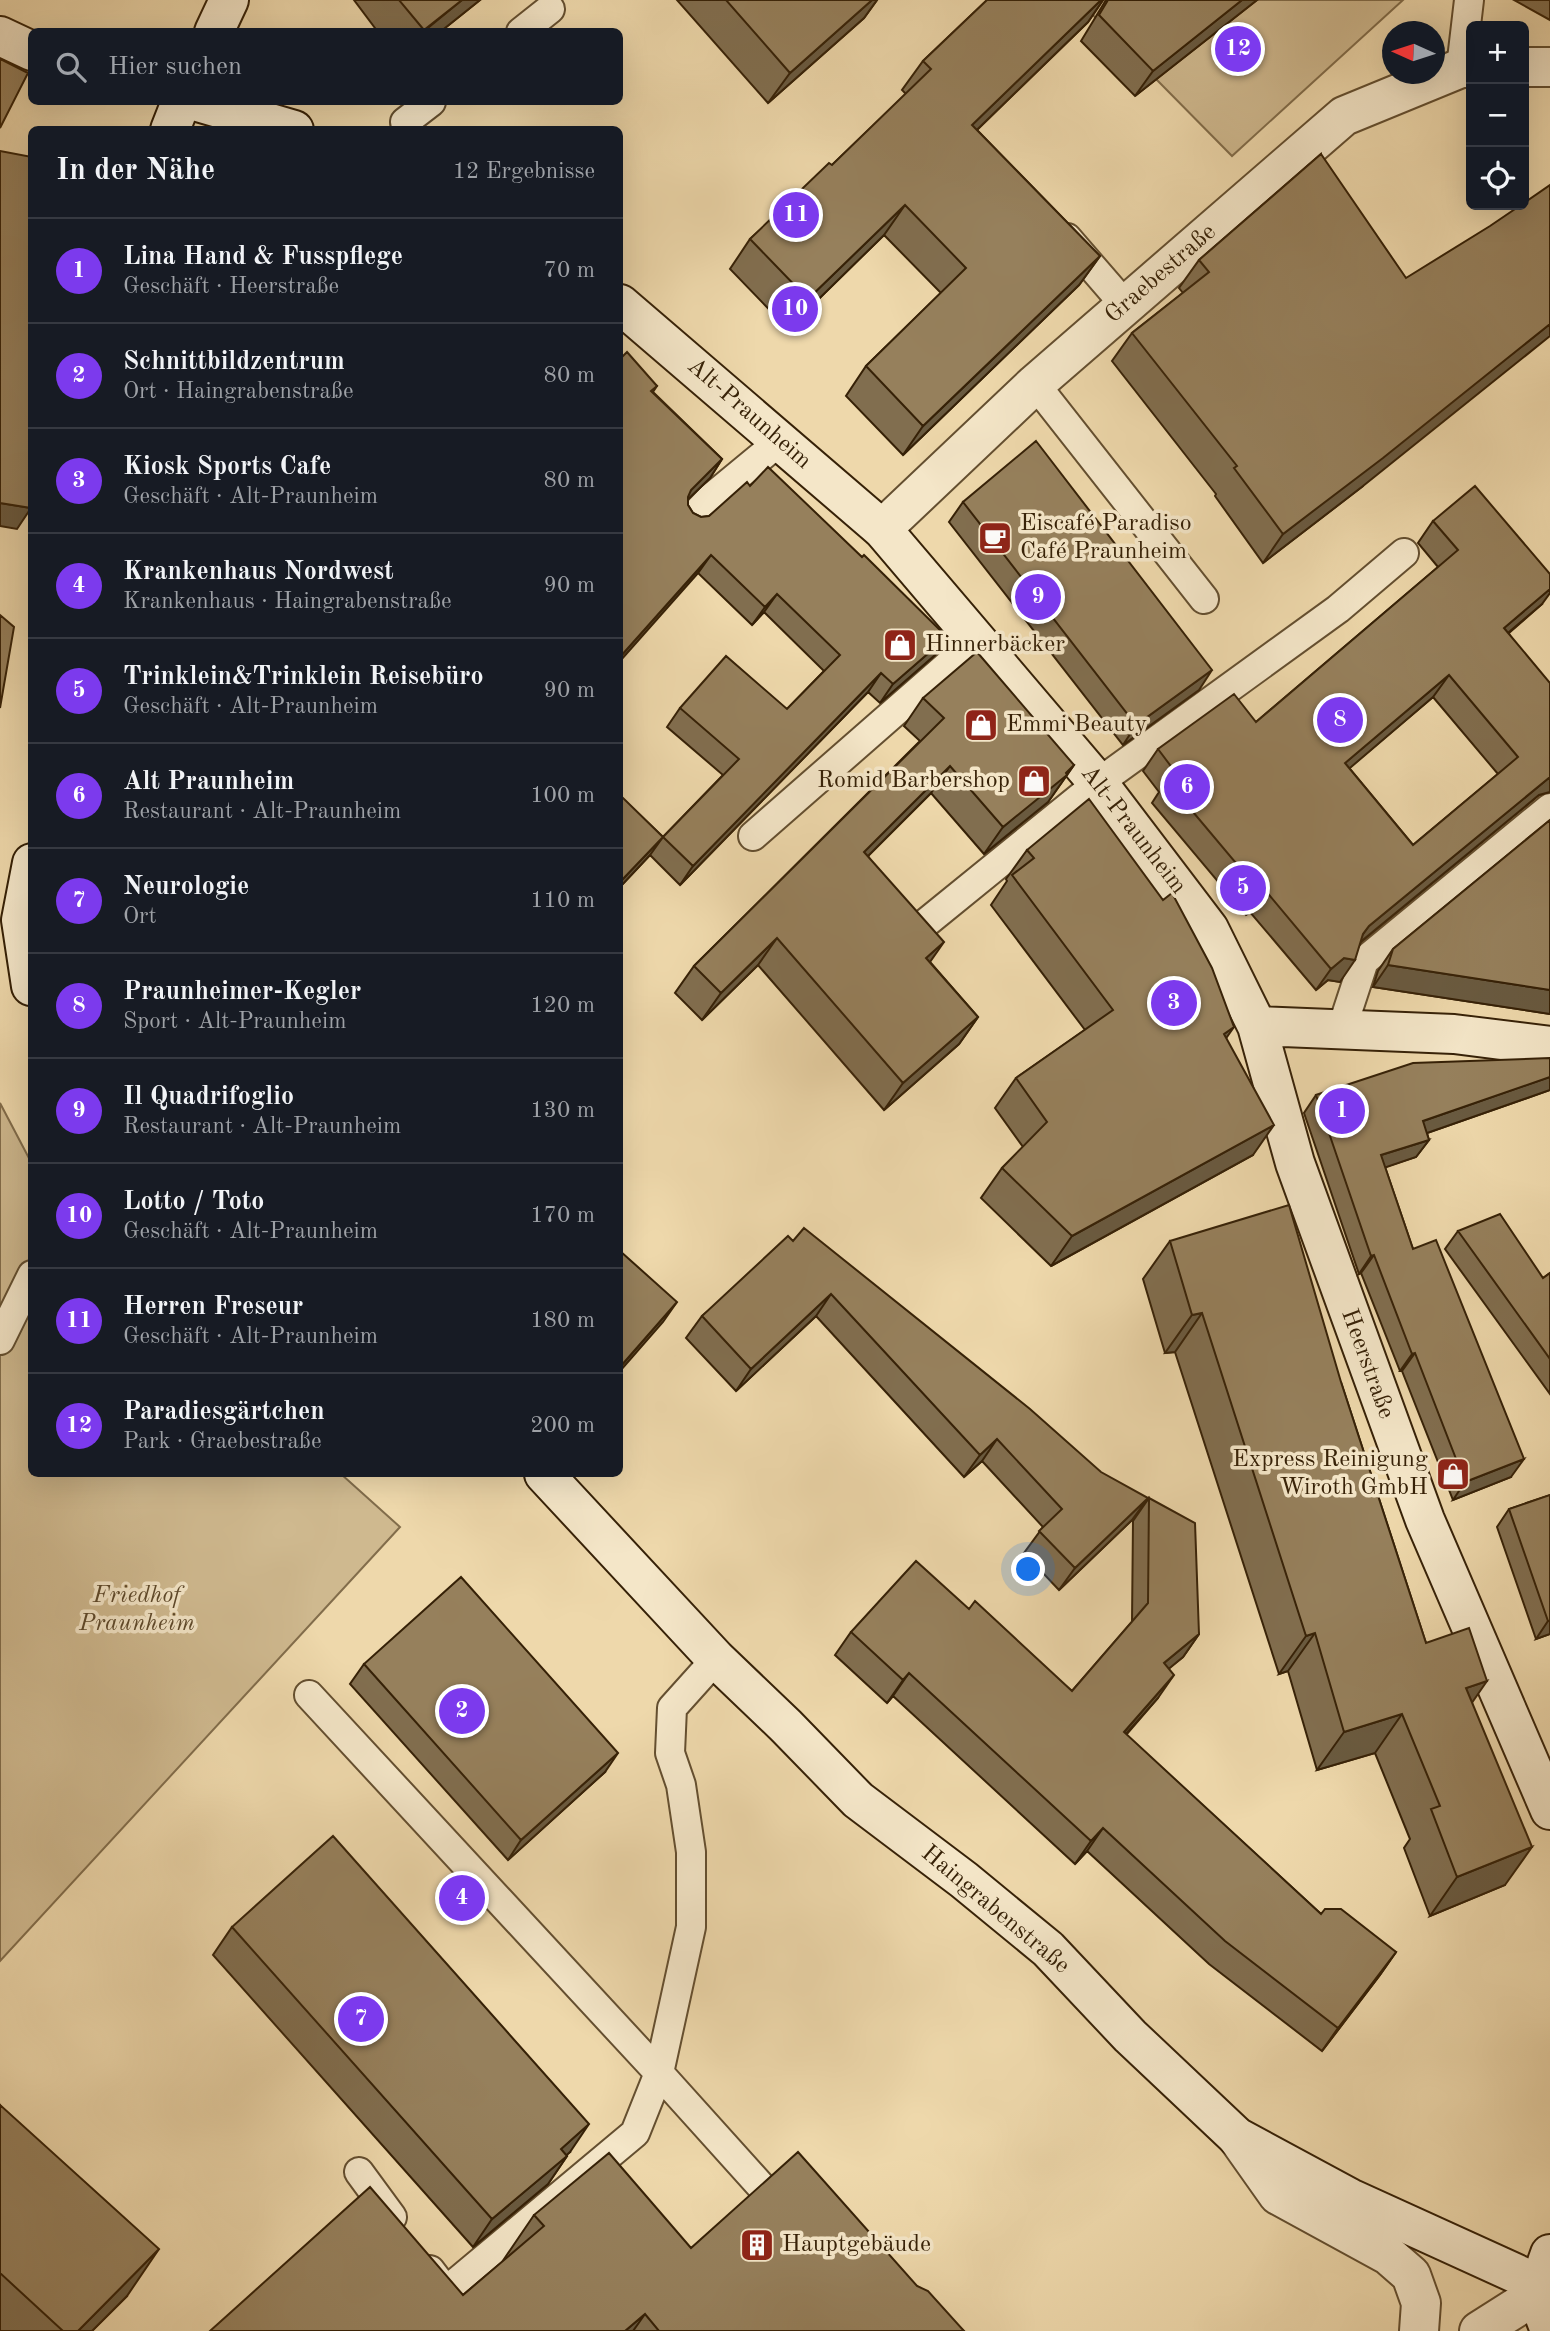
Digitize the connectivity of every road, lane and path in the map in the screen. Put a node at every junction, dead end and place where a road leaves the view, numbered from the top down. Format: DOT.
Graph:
graph roads {
  1 [pos="229,0"];
  2 [pos="1469,0"];
  3 [pos="550,9"];
  4 [pos="1468,21"];
  5 [pos="216,28"];
  6 [pos="526,28"];
  7 [pos="0,36"];
  8 [pos="28,49"];
  9 [pos="1529,67"];
  10 [pos="1550,67"];
  11 [pos="1466,68"];
  12 [pos="180,105"];
  13 [pos="208,105"];
  14 [pos="427,105"];
  15 [pos="405,122"];
  16 [pos="172,126"];
  17 [pos="280,126"];
  18 [pos="1053,221"];
  19 [pos="1125,305"];
  20 [pos="623,307"];
  21 [pos="1035,384"];
  22 [pos="780,441"];
  23 [pos="691,519"];
  24 [pos="882,529"];
  25 [pos="1404,553"];
  26 [pos="1204,598"];
  27 [pos="978,639"];
  28 [pos="1098,783"];
  29 [pos="1550,808"];
  30 [pos="753,836"];
  31 [pos="28,884"];
  32 [pos="922,926"];
  33 [pos="0,959"];
  34 [pos="28,966"];
  35 [pos="28,983"];
  36 [pos="1256,1026"];
  37 [pos="1341,1031"];
  38 [pos="1550,1046"];
  39 [pos="28,1283"];
  40 [pos="0,1340"];
  41 [pos="547,1477"];
  42 [pos="716,1659"];
  43 [pos="309,1695"];
  44 [pos="1550,1810"];
  45 [pos="659,2073"];
  46 [pos="1237,2137"];
  47 [pos="359,2172"];
  48 [pos="797,2228"];
  49 [pos="1544,2277"];
  50 [pos="1550,2329"];
  51 [pos="1419,2331"];
  52 [pos="1479,2331"];
  1 -- 5 [label="main road"];
  2 -- 4 [label="lane"];
  3 -- 6 [label="lane"];
  7 -- 8 [label="main road"];
  9 -- 10 [label="main road"];
  11 -- 19 [label="main road, Graebestraße"];
  12 -- 16 [label="main road"];
  13 -- 17 [label="main road"];
  14 -- 15 [label="lane"];
  18 -- 19 [label="lane"];
  19 -- 21 [label="main road, Graebestraße"];
  20 -- 22 [label="main road, Alt-Praunheim"];
  21 -- 24 [label="main road, Graebestraße"];
  21 -- 26 [label="lane"];
  22 -- 23 [label="lane"];
  22 -- 24 [label="main road, Alt-Praunheim"];
  24 -- 27 [label="main road, Alt-Praunheim"];
  25 -- 28 [label="lane"];
  27 -- 28 [label="main road, Alt-Praunheim"];
  27 -- 30 [label="lane"];
  28 -- 32 [label="lane"];
  28 -- 36 [label="main road, Alt-Praunheim"];
  29 -- 37 [label="lane"];
  31 -- 34 [label="main road"];
  33 -- 35 [label="main road"];
  36 -- 37 [label="main road"];
  36 -- 44 [label="main road, Heerstraße"];
  37 -- 38 [label="main road"];
  39 -- 40 [label="lane"];
  41 -- 42 [label="main road, Haingrabenstraße"];
  42 -- 45 [label="lane"];
  42 -- 46 [label="main road, Haingrabenstraße"];
  43 -- 45 [label="lane"];
  45 -- 47 [label="lane"];
  45 -- 48 [label="lane"];
  46 -- 49 [label="main road, Haingrabenstraße"];
  46 -- 51 [label="main road"];
  49 -- 50 [label="main road"];
  49 -- 52 [label="main road"];
}
